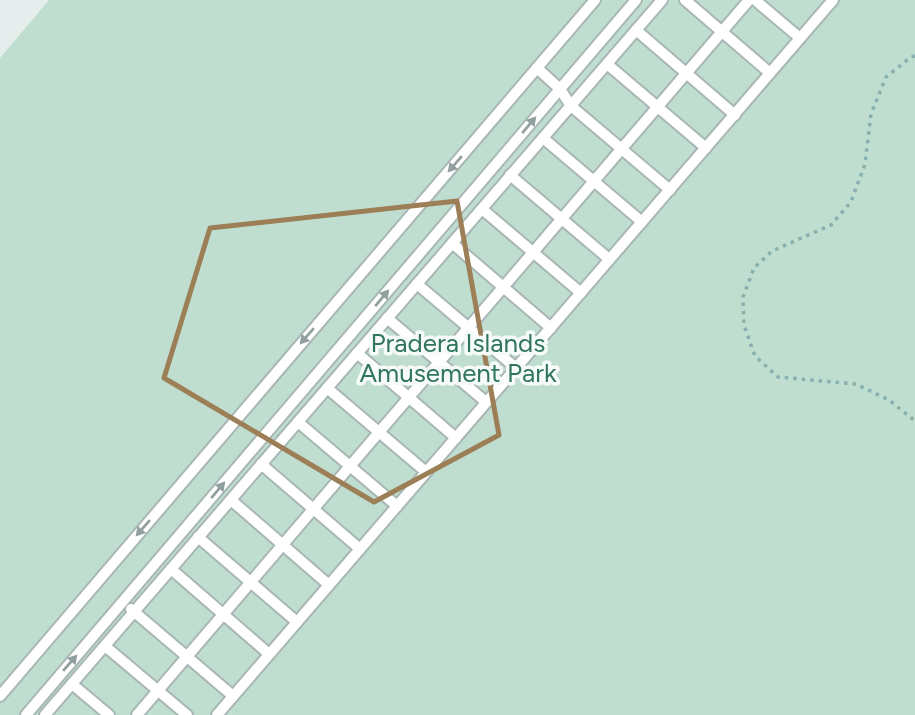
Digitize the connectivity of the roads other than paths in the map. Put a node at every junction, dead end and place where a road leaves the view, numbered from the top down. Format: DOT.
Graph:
graph roads {
  1 [pos="595,0"];
  2 [pos="636,0"];
  3 [pos="662,0"];
  4 [pos="685,0"];
  5 [pos="752,0"];
  6 [pos="831,1"];
  7 [pos="636,30"];
  8 [pos="722,32"];
  9 [pos="800,38"];
  10 [pos="607,64"];
  11 [pos="537,68"];
  12 [pos="770,73"];
  13 [pos="686,74"];
  14 [pos="560,89"];
  15 [pos="571,106"];
  16 [pos="658,107"];
  17 [pos="734,115"];
  18 [pos="543,138"];
  19 [pos="706,148"];
  20 [pos="622,149"];
  21 [pos="510,175"];
  22 [pos="594,181"];
  23 [pos="670,190"];
  24 [pos="482,209"];
  25 [pos="562,219"];
  26 [pos="642,222"];
  27 [pos="452,243"];
  28 [pos="533,252"];
  29 [pos="609,260"];
  30 [pos="417,284"];
  31 [pos="503,287"];
  32 [pos="581,293"];
  33 [pos="387,318"];
  34 [pos="469,328"];
  35 [pos="551,328"];
  36 [pos="357,354"];
  37 [pos="439,362"];
  38 [pos="516,368"];
  39 [pos="327,388"];
  40 [pos="409,398"];
  41 [pos="486,402"];
  42 [pos="298,422"];
  43 [pos="380,432"];
  44 [pos="456,438"];
  45 [pos="261,464"];
  46 [pos="350,467"];
  47 [pos="426,472"];
  48 [pos="230,500"];
  49 [pos="397,506"];
  50 [pos="314,509"];
  51 [pos="198,537"];
  52 [pos="283,545"];
  53 [pos="360,549"];
  54 [pos="171,569"];
  55 [pos="251,582"];
  56 [pos="329,585"];
  57 [pos="124,601"];
  58 [pos="134,612"];
  59 [pos="223,615"];
  60 [pos="297,622"];
  61 [pos="105,646"];
  62 [pos="270,654"];
  63 [pos="187,657"];
  64 [pos="72,684"];
  65 [pos="158,691"];
  66 [pos="0,696"];
  67 [pos="233,696"];
  68 [pos="26,715"];
  69 [pos="45,715"];
  70 [pos="109,715"];
  71 [pos="137,715"];
  72 [pos="187,715"];
  73 [pos="217,715"];
  1 -- 11 [label="lane"];
  2 -- 14 [label="lane"];
  3 -- 7 [label="lane"];
  4 -- 8 [label="lane"];
  5 -- 8 [label="lane"];
  5 -- 9 [label="lane"];
  6 -- 9 [label="lane"];
  7 -- 10 [label="lane"];
  7 -- 13 [label="lane"];
  8 -- 12 [label="lane"];
  8 -- 13 [label="lane"];
  9 -- 12 [label="lane"];
  10 -- 15 [label="lane"];
  10 -- 16 [label="lane"];
  11 -- 14 [label="lane"];
  11 -- 66 [label="lane, one-way"];
  12 -- 17 [label="lane"];
  13 -- 16 [label="lane"];
  13 -- 17 [label="lane"];
  14 -- 15 [label="lane"];
  57 -- 14 [label="lane, one-way"];
  15 -- 18 [label="lane"];
  15 -- 20 [label="lane"];
  16 -- 19 [label="lane"];
  16 -- 20 [label="lane"];
  17 -- 19 [label="lane"];
  18 -- 21 [label="lane"];
  18 -- 22 [label="lane"];
  19 -- 23 [label="lane"];
  20 -- 22 [label="lane"];
  20 -- 23 [label="lane"];
  21 -- 24 [label="lane"];
  21 -- 25 [label="lane"];
  22 -- 25 [label="lane"];
  22 -- 26 [label="lane"];
  23 -- 26 [label="lane"];
  24 -- 27 [label="lane"];
  24 -- 28 [label="lane"];
  25 -- 28 [label="lane"];
  25 -- 29 [label="lane"];
  26 -- 29 [label="lane"];
  27 -- 30 [label="lane"];
  27 -- 31 [label="lane"];
  28 -- 31 [label="lane"];
  28 -- 32 [label="lane"];
  29 -- 32 [label="lane"];
  30 -- 33 [label="lane"];
  30 -- 34 [label="lane"];
  31 -- 34 [label="lane"];
  31 -- 35 [label="lane"];
  32 -- 35 [label="lane"];
  33 -- 36 [label="lane"];
  33 -- 37 [label="lane"];
  34 -- 37 [label="lane"];
  34 -- 38 [label="lane"];
  35 -- 38 [label="lane"];
  36 -- 39 [label="lane"];
  36 -- 40 [label="lane"];
  37 -- 40 [label="lane"];
  37 -- 41 [label="lane"];
  38 -- 41 [label="lane"];
  39 -- 42 [label="lane"];
  39 -- 43 [label="lane"];
  40 -- 43 [label="lane"];
  40 -- 44 [label="lane"];
  41 -- 44 [label="lane"];
  42 -- 45 [label="lane"];
  42 -- 46 [label="lane"];
  43 -- 46 [label="lane"];
  43 -- 47 [label="lane"];
  44 -- 47 [label="lane"];
  45 -- 48 [label="lane"];
  45 -- 50 [label="lane"];
  46 -- 49 [label="lane"];
  46 -- 50 [label="lane"];
  47 -- 49 [label="lane"];
  48 -- 51 [label="lane"];
  48 -- 52 [label="lane"];
  49 -- 53 [label="lane"];
  50 -- 52 [label="lane"];
  50 -- 53 [label="lane"];
  51 -- 54 [label="lane"];
  51 -- 55 [label="lane"];
  52 -- 55 [label="lane"];
  52 -- 56 [label="lane"];
  53 -- 56 [label="lane"];
  54 -- 58 [label="lane"];
  54 -- 59 [label="lane"];
  55 -- 59 [label="lane"];
  55 -- 60 [label="lane"];
  56 -- 60 [label="lane"];
  57 -- 58 [label="lane"];
  68 -- 57 [label="lane, one-way"];
  58 -- 61 [label="lane"];
  58 -- 63 [label="lane"];
  59 -- 62 [label="lane"];
  59 -- 63 [label="lane"];
  60 -- 62 [label="lane"];
  61 -- 64 [label="lane"];
  61 -- 65 [label="lane"];
  62 -- 67 [label="lane"];
  63 -- 65 [label="lane"];
  63 -- 67 [label="lane"];
  64 -- 69 [label="lane"];
  64 -- 70 [label="lane"];
  65 -- 71 [label="lane"];
  65 -- 72 [label="lane"];
  67 -- 73 [label="lane"];
}
